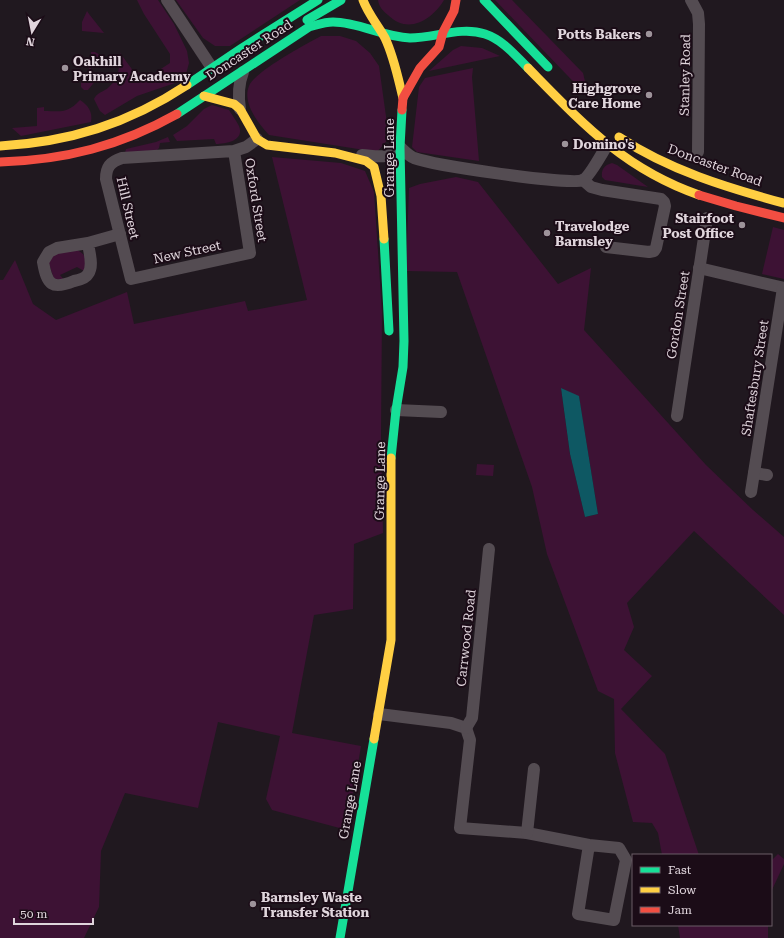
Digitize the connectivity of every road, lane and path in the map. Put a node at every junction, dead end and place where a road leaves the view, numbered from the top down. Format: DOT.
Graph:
graph roads {
  1 [pos="167,0"];
  2 [pos="318,0"];
  3 [pos="341,0"];
  4 [pos="363,0"];
  5 [pos="456,0"];
  6 [pos="484,0"];
  7 [pos="691,0"];
  8 [pos="443,32"];
  9 [pos="382,33"];
  10 [pos="264,46"];
  11 [pos="250,54"];
  12 [pos="231,55"];
  13 [pos="264,57"];
  14 [pos="212,68"];
  15 [pos="244,71"];
  16 [pos="556,76"];
  17 [pos="204,96"];
  18 [pos="403,98"];
  19 [pos="240,109"];
  20 [pos="612,131"];
  21 [pos="257,139"];
  22 [pos="608,145"];
  23 [pos="0,146"];
  24 [pos="400,147"];
  25 [pos="234,151"];
  26 [pos="698,152"];
  27 [pos="334,153"];
  28 [pos="0,162"];
  29 [pos="583,180"];
  30 [pos="784,204"];
  31 [pos="707,218"];
  32 [pos="784,218"];
  33 [pos="120,234"];
  34 [pos="88,243"];
  35 [pos="606,247"];
  36 [pos="250,253"];
  37 [pos="699,268"];
  38 [pos="131,278"];
  39 [pos="783,288"];
  40 [pos="390,340"];
  41 [pos="391,382"];
  42 [pos="396,410"];
  43 [pos="441,412"];
  44 [pos="677,416"];
  45 [pos="754,473"];
  46 [pos="767,475"];
  47 [pos="751,492"];
  48 [pos="489,549"];
  49 [pos="379,714"];
  50 [pos="466,728"];
  51 [pos="534,769"];
  52 [pos="527,833"];
  53 [pos="589,844"];
  54 [pos="340,938"];
  1 -- 14 [label="street"];
  2 -- 12 [label="highway, Doncaster Road"];
  3 -- 10 [label="highway"];
  4 -- 9 [label="highway"];
  5 -- 8 [label="highway, Grange Lane"];
  6 -- 16 [label="highway"];
  7 -- 26 [label="street, Stanley Road"];
  8 -- 9 [label="highway, Doncaster Road"];
  8 -- 18 [label="highway, Grange Lane"];
  8 -- 22 [label="highway"];
  9 -- 13 [label="highway, Doncaster Road"];
  9 -- 18 [label="highway"];
  11 -- 12 [label="highway"];
  12 -- 14 [label="highway, Doncaster Road"];
  13 -- 14 [label="highway"];
  13 -- 15 [label="highway, Doncaster Road"];
  14 -- 23 [label="highway, Doncaster Road"];
  15 -- 17 [label="highway, Doncaster Road"];
  15 -- 19 [label="street"];
  17 -- 19 [label="highway"];
  17 -- 28 [label="highway, Doncaster Road"];
  18 -- 24 [label="highway, Grange Lane"];
  19 -- 21 [label="highway"];
  20 -- 30 [label="highway, Doncaster Road"];
  21 -- 25 [label="street"];
  21 -- 27 [label="highway"];
  22 -- 29 [label="street"];
  22 -- 32 [label="highway"];
  24 -- 27 [label="street"];
  24 -- 29 [label="street"];
  24 -- 42 [label="highway, Grange Lane"];
  25 -- 33 [label="street, Hill Street"];
  25 -- 36 [label="street, Oxford Street"];
  27 -- 40 [label="highway"];
  29 -- 35 [label="street"];
  31 -- 37 [label="street, Gordon Street"];
  33 -- 34 [label="street"];
  33 -- 38 [label="street, Hill Street"];
  36 -- 38 [label="street, New Street"];
  37 -- 39 [label="street"];
  37 -- 44 [label="street, Gordon Street"];
  39 -- 45 [label="street, Shaftesbury Street"];
  41 -- 42 [label="highway"];
  42 -- 43 [label="street"];
  42 -- 49 [label="highway, Grange Lane"];
  45 -- 46 [label="street"];
  45 -- 47 [label="street, Shaftesbury Street"];
  48 -- 50 [label="street, Carrwood Road"];
  49 -- 50 [label="street"];
  49 -- 54 [label="highway, Grange Lane"];
  50 -- 52 [label="street, Carrwood Road"];
  51 -- 52 [label="street"];
  52 -- 53 [label="street, Carrwood Road"];
  53 -- 53 [label="street, Carrwood Road"];
}
